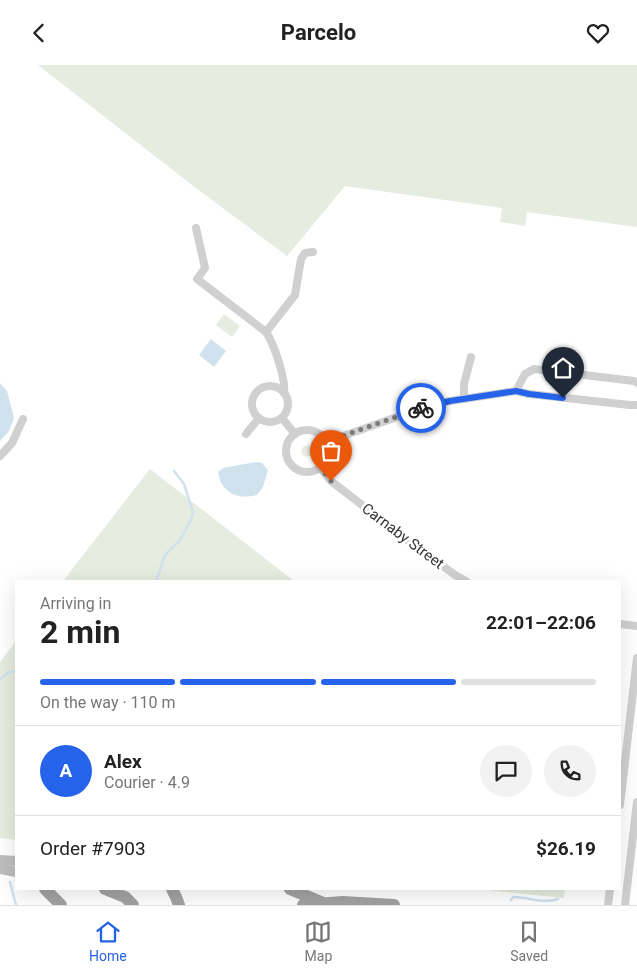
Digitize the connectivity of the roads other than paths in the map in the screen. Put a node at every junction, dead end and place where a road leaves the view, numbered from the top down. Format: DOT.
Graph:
graph roads {
  1 [pos="196,227"];
  2 [pos="313,252"];
  3 [pos="266,332"];
  4 [pos="470,357"];
  5 [pos="281,372"];
  6 [pos="637,383"];
  7 [pos="270,386"];
  8 [pos="516,391"];
  9 [pos="284,393"];
  10 [pos="464,399"];
  11 [pos="637,405"];
  12 [pos="259,418"];
  13 [pos="282,418"];
  14 [pos="24,419"];
  15 [pos="295,433"];
  16 [pos="246,434"];
  17 [pos="326,442"];
  18 [pos="0,455"];
  19 [pos="321,468"];
  20 [pos="464,580"];
  21 [pos="621,623"];
  22 [pos="637,625"];
  23 [pos="637,658"];
  24 [pos="621,796"];
  25 [pos="637,804"];
  26 [pos="0,860"];
  27 [pos="15,861"];
  28 [pos="0,869"];
  29 [pos="15,872"];
  30 [pos="46,890"];
  31 [pos="107,890"];
  32 [pos="172,890"];
  33 [pos="292,890"];
  34 [pos="610,890"];
  35 [pos="323,903"];
  36 [pos="61,905"];
  37 [pos="133,905"];
  38 [pos="179,905"];
  39 [pos="302,905"];
  40 [pos="394,905"];
  41 [pos="608,905"];
  42 [pos="626,905"];
  1 -- 3 [label="street"];
  2 -- 3 [label="street"];
  3 -- 5 [label="street"];
  4 -- 10 [label="street"];
  5 -- 7 [label="street"];
  5 -- 9 [label="street"];
  6 -- 8 [label="street"];
  7 -- 9 [label="street"];
  7 -- 12 [label="street"];
  8 -- 10 [label="street"];
  8 -- 11 [label="street"];
  9 -- 13 [label="street"];
  10 -- 17 [label="street"];
  12 -- 13 [label="street"];
  12 -- 16 [label="street"];
  13 -- 15 [label="street"];
  14 -- 18 [label="street"];
  15 -- 17 [label="street"];
  15 -- 19 [label="street"];
  17 -- 19 [label="street"];
  19 -- 20 [label="street, Carnaby Street"];
  21 -- 22 [label="street"];
  23 -- 24 [label="street"];
  25 -- 42 [label="street"];
  26 -- 27 [label="main road"];
  28 -- 29 [label="main road"];
  30 -- 36 [label="highway"];
  31 -- 37 [label="highway"];
  32 -- 38 [label="highway"];
  33 -- 35 [label="highway"];
  34 -- 41 [label="street"];
  35 -- 39 [label="highway"];
  35 -- 40 [label="highway"];
}
